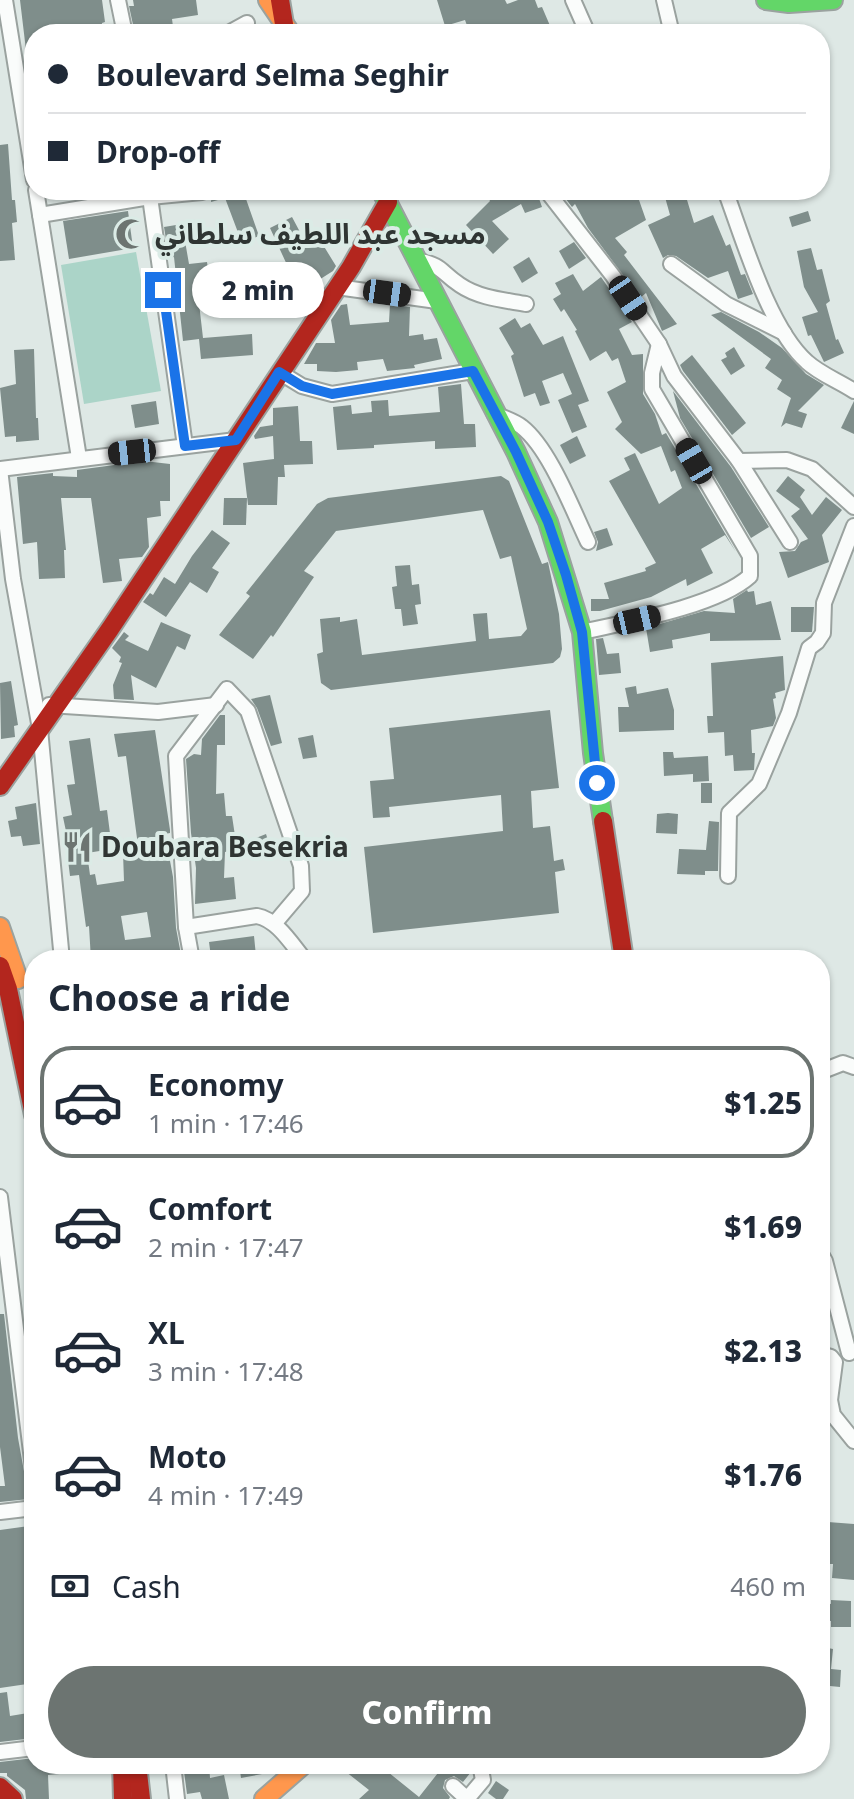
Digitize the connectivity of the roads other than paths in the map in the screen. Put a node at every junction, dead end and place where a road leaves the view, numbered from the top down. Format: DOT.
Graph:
graph roads {
  1 [pos="5,0"];
  2 [pos="118,0"];
  3 [pos="268,0"];
  4 [pos="280,0"];
  5 [pos="573,0"];
  6 [pos="664,0"];
  7 [pos="766,0"];
  8 [pos="833,0"];
  9 [pos="123,24"];
  10 [pos="285,24"];
  11 [pos="287,24"];
  12 [pos="584,24"];
  13 [pos="670,24"];
  14 [pos="24,118"];
  15 [pos="38,200"];
  16 [pos="115,200"];
  17 [pos="151,200"];
  18 [pos="383,200"];
  19 [pos="387,200"];
  20 [pos="554,200"];
  21 [pos="729,200"];
  22 [pos="40,215"];
  23 [pos="417,260"];
  24 [pos="671,264"];
  25 [pos="337,287"];
  26 [pos="437,301"];
  27 [pos="526,304"];
  28 [pos="784,333"];
  29 [pos="659,344"];
  30 [pos="473,371"];
  31 [pos="279,372"];
  32 [pos="854,391"];
  33 [pos="494,413"];
  34 [pos="236,440"];
  35 [pos="185,446"];
  36 [pos="79,458"];
  37 [pos="739,461"];
  38 [pos="0,469"];
  39 [pos="854,507"];
  40 [pos="854,526"];
  41 [pos="588,542"];
  42 [pos="790,542"];
  43 [pos="6,580"];
  44 [pos="582,632"];
  45 [pos="35,703"];
  46 [pos="56,705"];
  47 [pos="216,705"];
  48 [pos="40,729"];
  49 [pos="0,786"];
  50 [pos="728,876"];
  51 [pos="274,924"];
  52 [pos="0,927"];
  53 [pos="186,927"];
  54 [pos="61,950"];
  55 [pos="190,950"];
  56 [pos="296,950"];
  57 [pos="623,950"];
  58 [pos="0,966"];
  59 [pos="24,1002"];
  60 [pos="24,1067"];
  61 [pos="854,1067"];
  62 [pos="830,1068"];
  63 [pos="0,1197"];
  64 [pos="830,1279"];
  65 [pos="6,1298"];
  66 [pos="851,1354"];
  67 [pos="830,1357"];
  68 [pos="835,1362"];
  69 [pos="24,1413"];
  70 [pos="854,1441"];
  71 [pos="24,1509"];
  72 [pos="0,1512"];
  73 [pos="24,1749"];
  74 [pos="0,1752"];
  75 [pos="122,1774"];
  76 [pos="138,1774"];
  77 [pos="174,1774"];
  78 [pos="292,1774"];
  79 [pos="482,1774"];
  80 [pos="453,1786"];
  81 [pos="0,1787"];
  82 [pos="13,1799"];
  83 [pos="123,1799"];
  84 [pos="141,1799"];
  85 [pos="177,1799"];
  86 [pos="264,1799"];
  1 -- 14 [label="street"];
  2 -- 9 [label="street"];
  3 -- 10 [label="main road"];
  4 -- 11 [label="main road"];
  5 -- 12 [label="street"];
  6 -- 13 [label="street"];
  7 -- 8 [label="main road"];
  15 -- 22 [label="street"];
  16 -- 22 [label="street"];
  17 -- 35 [label="street"];
  18 -- 25 [label="main road"];
  19 -- 23 [label="main road"];
  20 -- 29 [label="street"];
  21 -- 28 [label="street"];
  22 -- 36 [label="street"];
  23 -- 26 [label="main road"];
  23 -- 27 [label="street"];
  24 -- 28 [label="street"];
  25 -- 26 [label="street"];
  25 -- 31 [label="main road"];
  26 -- 30 [label="main road"];
  28 -- 32 [label="street"];
  29 -- 37 [label="street"];
  29 -- 44 [label="street"];
  30 -- 31 [label="street"];
  30 -- 33 [label="main road"];
  31 -- 34 [label="main road"];
  33 -- 41 [label="street"];
  33 -- 44 [label="main road"];
  34 -- 35 [label="street"];
  34 -- 46 [label="main road"];
  35 -- 36 [label="street"];
  36 -- 38 [label="street"];
  37 -- 39 [label="street"];
  37 -- 42 [label="street"];
  38 -- 43 [label="street"];
  40 -- 50 [label="street"];
  43 -- 45 [label="street"];
  44 -- 57 [label="main road"];
  45 -- 46 [label="street"];
  45 -- 48 [label="street"];
  46 -- 47 [label="street"];
  46 -- 48 [label="main road"];
  47 -- 51 [label="street"];
  47 -- 53 [label="street"];
  48 -- 49 [label="main road"];
  48 -- 54 [label="street"];
  51 -- 53 [label="street"];
  51 -- 56 [label="street"];
  52 -- 59 [label="main road"];
  53 -- 55 [label="street"];
  58 -- 60 [label="main road"];
  61 -- 62 [label="street"];
  63 -- 65 [label="street"];
  64 -- 66 [label="street"];
  65 -- 69 [label="street"];
  66 -- 68 [label="street"];
  67 -- 68 [label="street"];
  68 -- 70 [label="street"];
  71 -- 72 [label="street"];
  73 -- 74 [label="street"];
  75 -- 83 [label="main road"];
  76 -- 84 [label="main road"];
  77 -- 85 [label="street"];
  78 -- 86 [label="main road"];
  79 -- 80 [label="street"];
  81 -- 82 [label="main road"];
}
